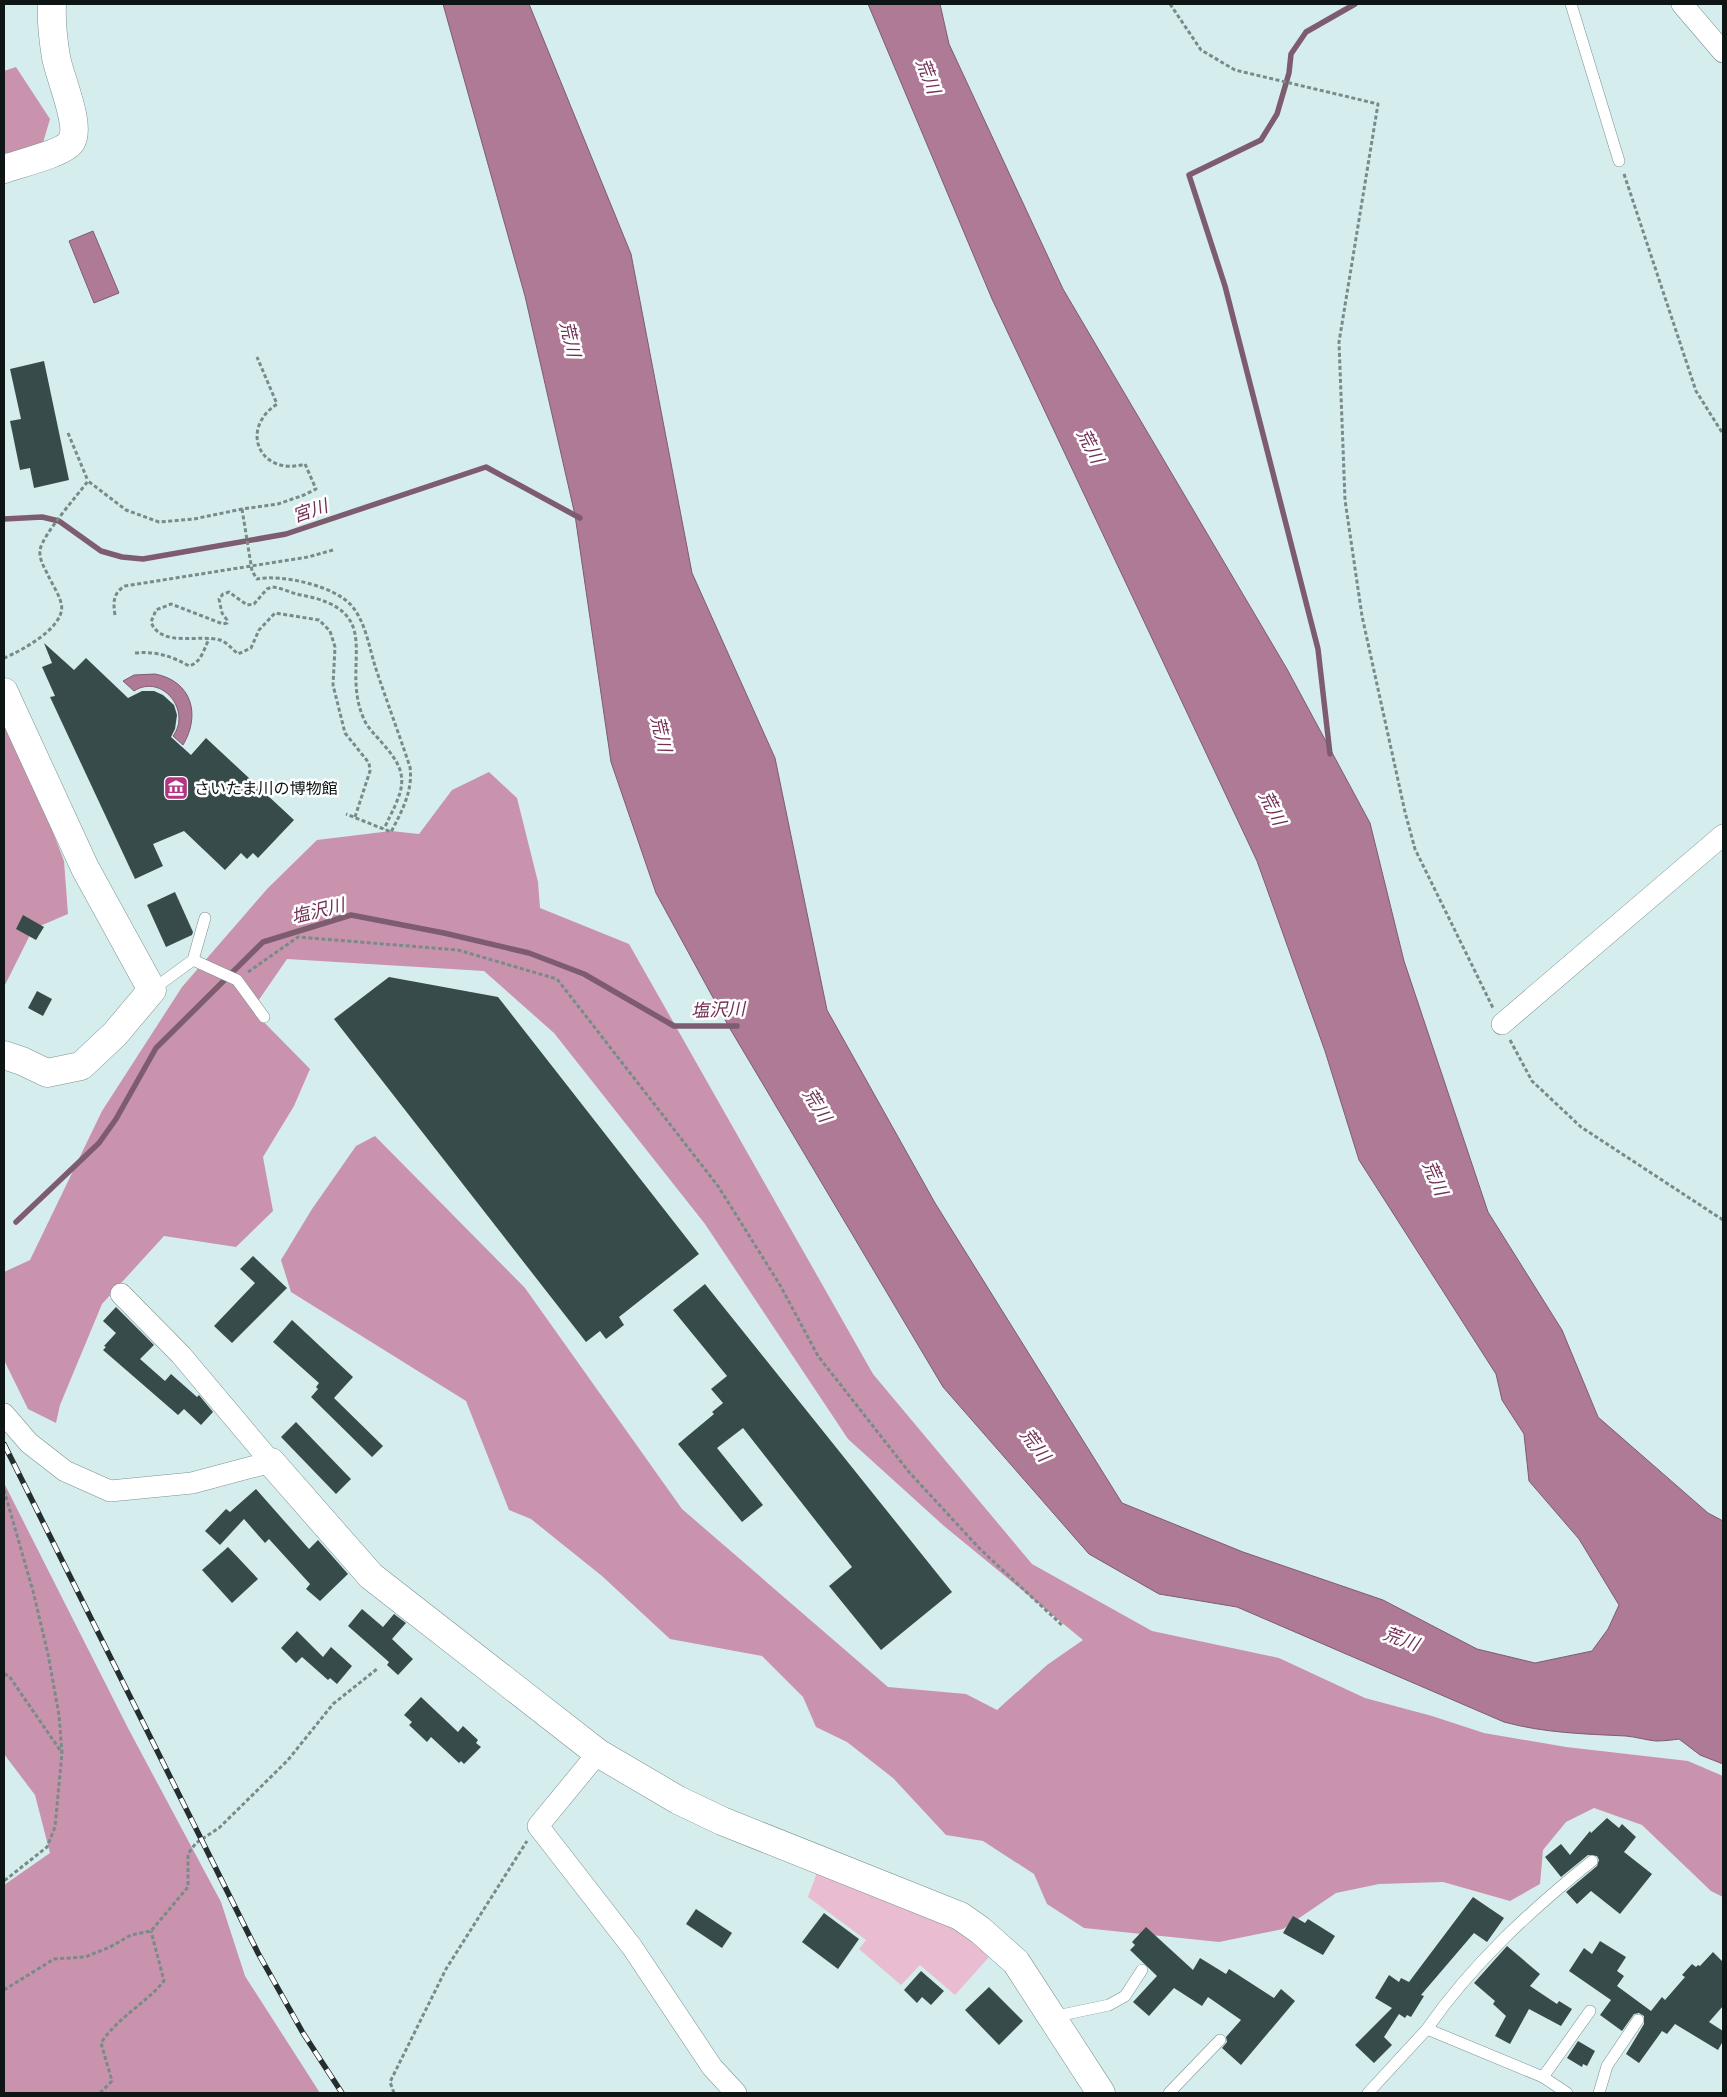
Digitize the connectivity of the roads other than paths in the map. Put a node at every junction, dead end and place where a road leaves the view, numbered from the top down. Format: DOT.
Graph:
graph roads {
  1 [pos="52,4"];
  2 [pos="1571,4"];
  3 [pos="1682,4"];
  4 [pos="1723,52"];
  5 [pos="1619,161"];
  6 [pos="4,169"];
  7 [pos="4,692"];
  8 [pos="1723,835"];
  9 [pos="205,918"];
  10 [pos="193,960"];
  11 [pos="152,990"];
  12 [pos="264,1017"];
  13 [pos="1502,1024"];
  14 [pos="4,1055"];
  15 [pos="120,1294"];
  16 [pos="4,1414"];
  17 [pos="271,1462"];
  18 [pos="598,1753"];
  19 [pos="1592,1861"];
  20 [pos="1142,1970"];
  21 [pos="1590,2011"];
  22 [pos="1052,2017"];
  23 [pos="1638,2020"];
  24 [pos="1427,2029"];
  25 [pos="1220,2040"];
  26 [pos="1543,2077"];
  27 [pos="736,2093"];
  28 [pos="1102,2093"];
  29 [pos="1169,2093"];
  30 [pos="1368,2093"];
  31 [pos="1567,2093"];
  32 [pos="1598,2093"];
  1 -- 6 [label="street"];
  2 -- 5 [label="lane"];
  3 -- 4 [label="street"];
  7 -- 11 [label="street"];
  8 -- 13 [label="street"];
  9 -- 10 [label="lane"];
  10 -- 11 [label="lane"];
  10 -- 12 [label="lane"];
  11 -- 14 [label="street"];
  15 -- 17 [label="street"];
  16 -- 17 [label="street"];
  17 -- 18 [label="street"];
  18 -- 22 [label="street"];
  18 -- 27 [label="street"];
  19 -- 24 [label="lane"];
  20 -- 22 [label="lane"];
  21 -- 26 [label="lane"];
  22 -- 28 [label="street"];
  23 -- 32 [label="lane"];
  24 -- 26 [label="lane"];
  24 -- 30 [label="lane"];
  25 -- 29 [label="lane"];
  26 -- 31 [label="lane"];
}
